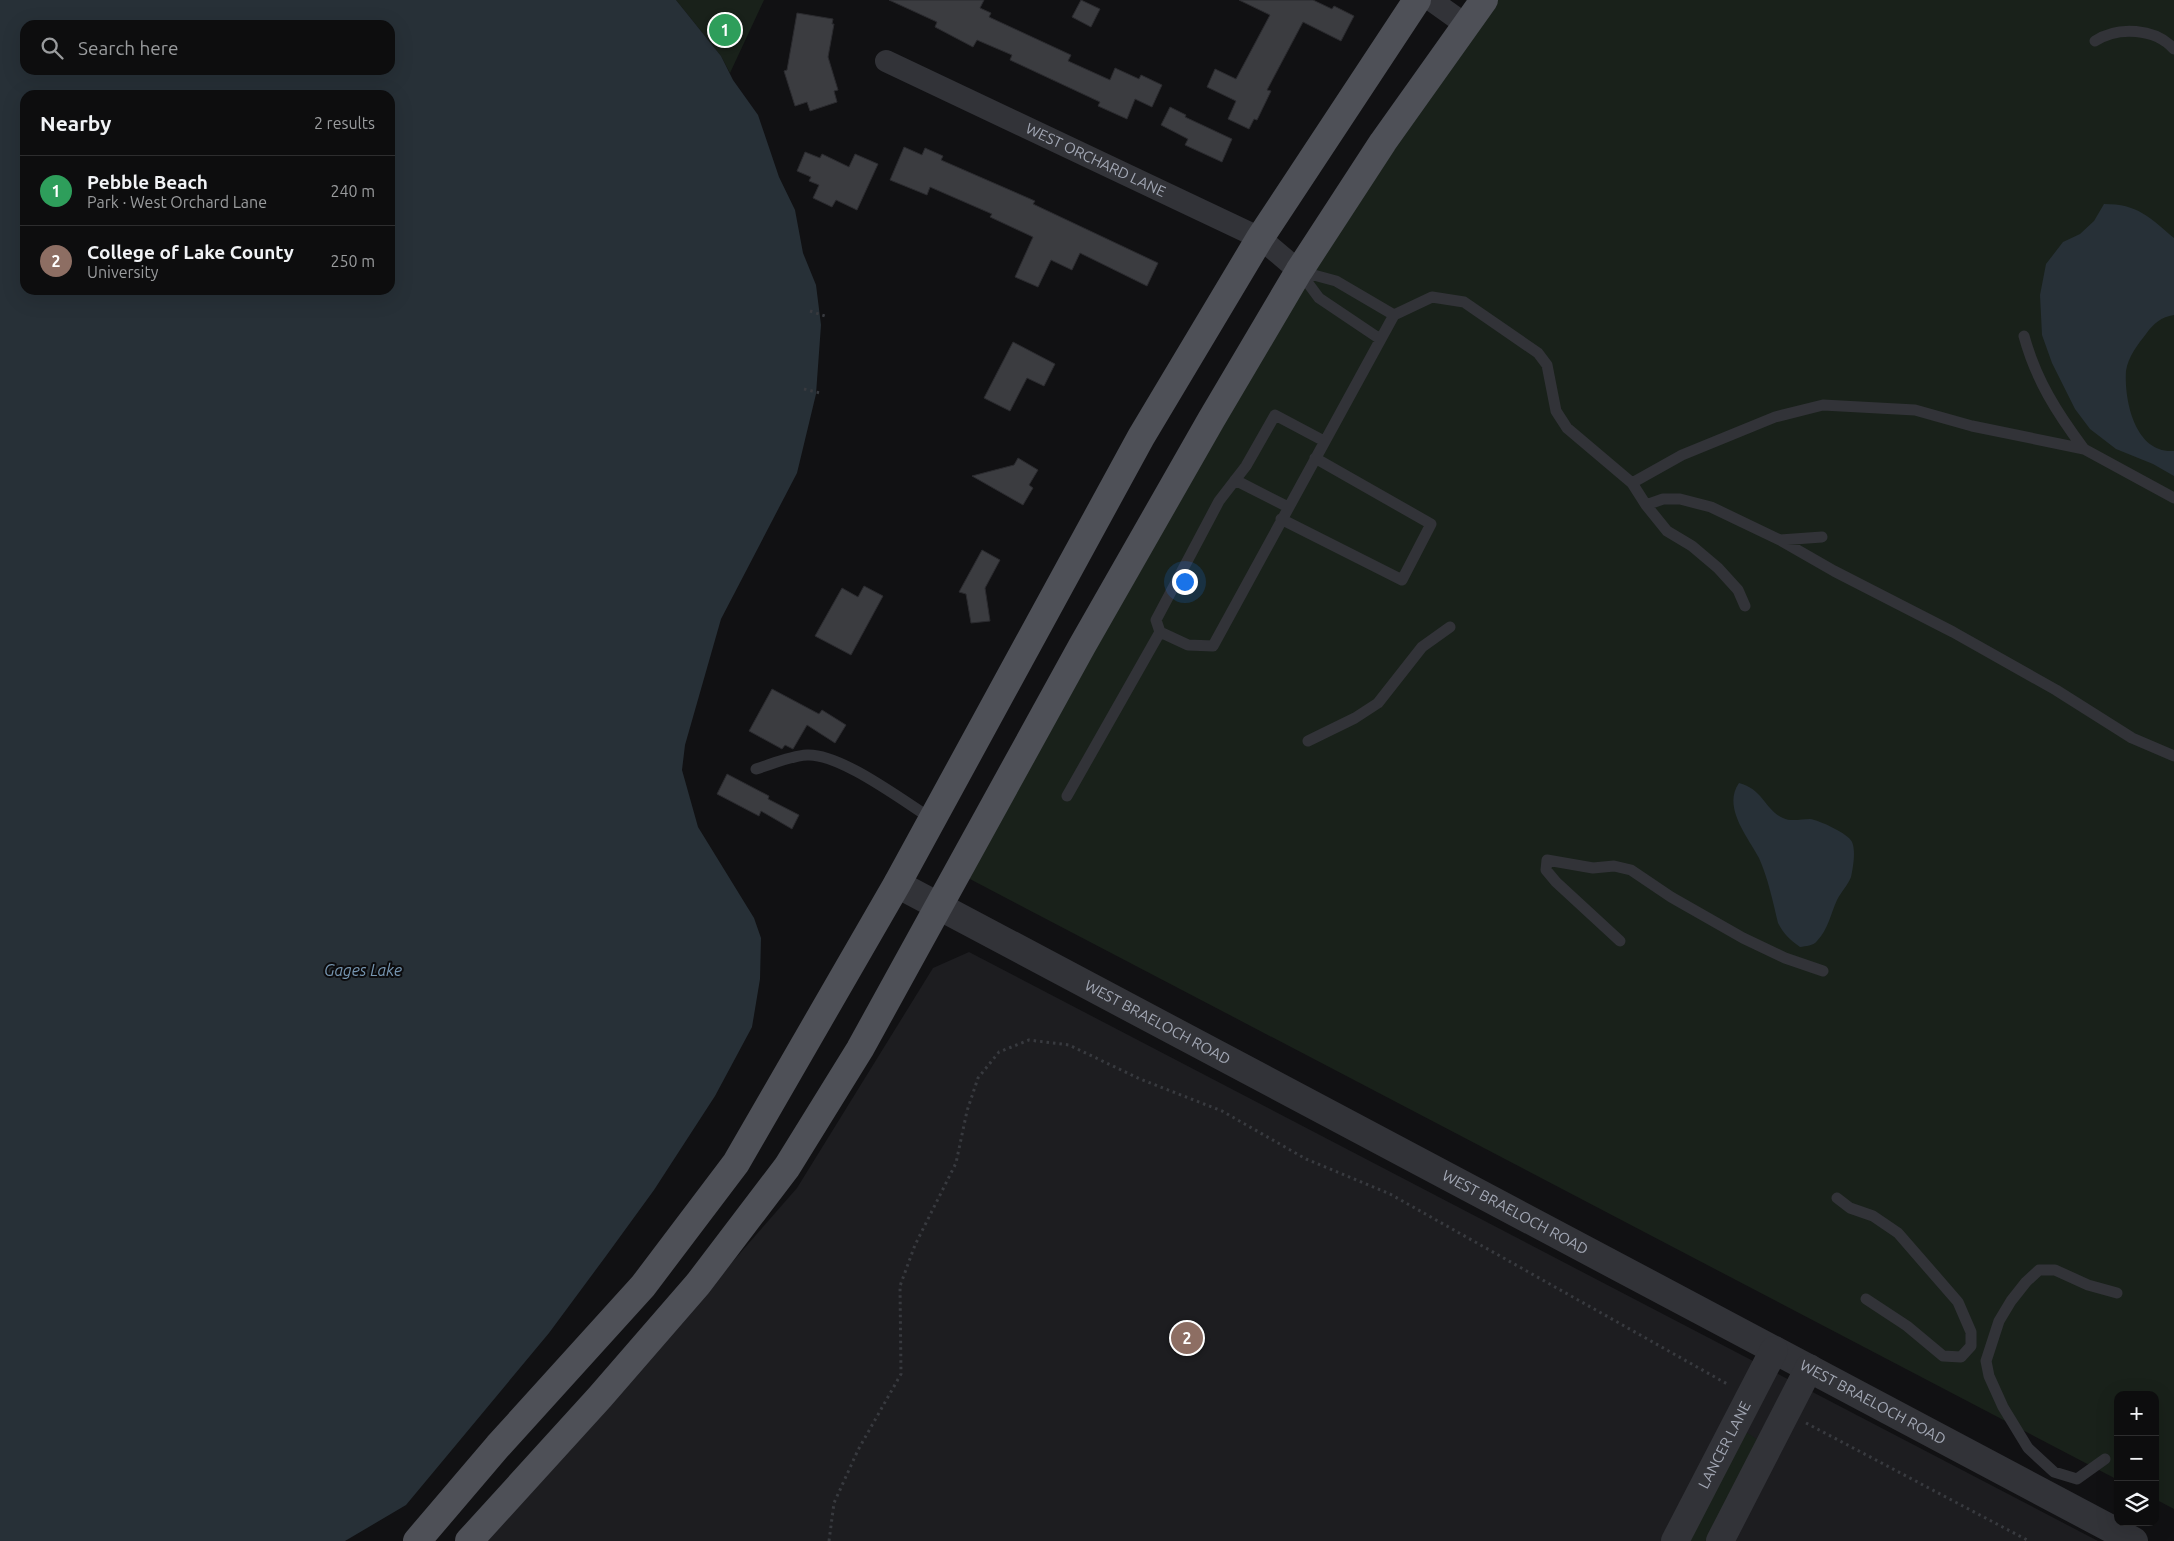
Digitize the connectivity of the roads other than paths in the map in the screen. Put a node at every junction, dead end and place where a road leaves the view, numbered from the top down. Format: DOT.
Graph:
graph roads {
  1 [pos="1417,0"];
  2 [pos="1431,0"];
  3 [pos="1484,0"];
  4 [pos="1466,25"];
  5 [pos="2095,41"];
  6 [pos="2174,49"];
  7 [pos="886,61"];
  8 [pos="1260,238"];
  9 [pos="1299,271"];
  10 [pos="1394,315"];
  11 [pos="2024,336"];
  12 [pos="1380,339"];
  13 [pos="1324,441"];
  14 [pos="2084,448"];
  15 [pos="1315,458"];
  16 [pos="1235,480"];
  17 [pos="1632,483"];
  18 [pos="2174,498"];
  19 [pos="1646,505"];
  20 [pos="1288,507"];
  21 [pos="1281,519"];
  22 [pos="1822,537"];
  23 [pos="1780,540"];
  24 [pos="1745,606"];
  25 [pos="1450,626"];
  26 [pos="1160,632"];
  27 [pos="1308,741"];
  28 [pos="2174,756"];
  29 [pos="756,769"];
  30 [pos="1067,796"];
  31 [pos="932,819"];
  32 [pos="897,884"];
  33 [pos="940,906"];
  34 [pos="1620,941"];
  35 [pos="1822,971"];
  36 [pos="1836,1198"];
  37 [pos="2117,1293"];
  38 [pos="1866,1299"];
  39 [pos="1774,1350"];
  40 [pos="1809,1368"];
  41 [pos="2105,1459"];
  42 [pos="417,1541"];
  43 [pos="469,1541"];
  44 [pos="1675,1541"];
  45 [pos="1720,1541"];
  46 [pos="2134,1541"];
  1 -- 8 [label="main road"];
  2 -- 4 [label="street"];
  3 -- 4 [label="main road"];
  4 -- 9 [label="main road"];
  5 -- 6 [label="lane"];
  7 -- 8 [label="street, WEST ORCHARD LANE"];
  8 -- 9 [label="street, WEST ORCHARD LANE"];
  8 -- 31 [label="main road"];
  9 -- 10 [label="lane"];
  9 -- 12 [label="lane"];
  9 -- 33 [label="main road"];
  10 -- 12 [label="lane"];
  10 -- 17 [label="lane"];
  11 -- 14 [label="lane"];
  12 -- 13 [label="lane"];
  13 -- 15 [label="lane"];
  13 -- 16 [label="lane"];
  14 -- 17 [label="lane"];
  14 -- 18 [label="lane"];
  15 -- 20 [label="lane"];
  15 -- 21 [label="lane"];
  16 -- 20 [label="lane"];
  16 -- 26 [label="lane"];
  17 -- 19 [label="lane"];
  19 -- 23 [label="lane"];
  19 -- 24 [label="lane"];
  20 -- 21 [label="lane"];
  21 -- 26 [label="lane"];
  22 -- 23 [label="lane"];
  23 -- 28 [label="lane"];
  25 -- 27 [label="lane"];
  26 -- 30 [label="lane"];
  29 -- 31 [label="lane"];
  31 -- 32 [label="main road"];
  32 -- 33 [label="street, WEST BRAELOCH ROAD"];
  32 -- 42 [label="main road"];
  33 -- 39 [label="street, WEST BRAELOCH ROAD"];
  33 -- 43 [label="main road"];
  34 -- 35 [label="lane"];
  36 -- 38 [label="lane"];
  37 -- 41 [label="lane"];
  39 -- 40 [label="street, WEST BRAELOCH ROAD"];
  39 -- 44 [label="street, LANCER LANE"];
  40 -- 45 [label="street"];
  40 -- 46 [label="street, WEST BRAELOCH ROAD"];
}
